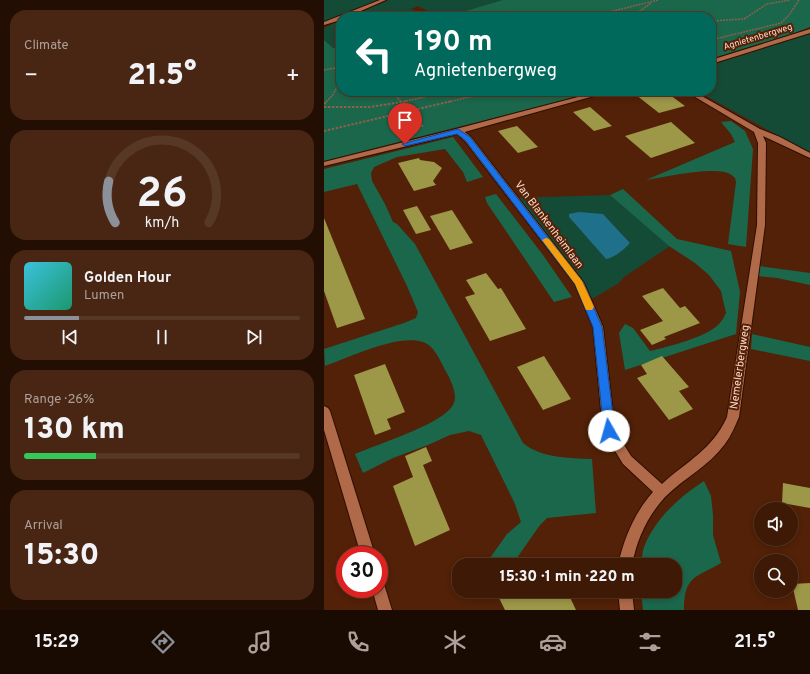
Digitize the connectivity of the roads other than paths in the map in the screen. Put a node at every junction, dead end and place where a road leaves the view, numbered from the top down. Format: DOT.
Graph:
graph roads {
  1 [pos="384,0"];
  2 [pos="356,12"];
  3 [pos="336,20"];
  4 [pos="324,24"];
  5 [pos="810,31"];
  6 [pos="716,60"];
  7 [pos="590,96"];
  8 [pos="697,96"];
  9 [pos="458,131"];
  10 [pos="756,131"];
  11 [pos="810,156"];
  12 [pos="324,164"];
  13 [pos="324,411"];
  14 [pos="662,492"];
  15 [pos="365,546"];
  16 [pos="626,558"];
  17 [pos="381,598"];
  18 [pos="626,598"];
  19 [pos="385,610"];
  20 [pos="627,610"];
  1 -- 2 [label="lane"];
  3 -- 4 [label="lane"];
  5 -- 6 [label="street, Agnietenbergweg"];
  7 -- 9 [label="street"];
  8 -- 10 [label="street"];
  9 -- 12 [label="street"];
  9 -- 14 [label="street, Van Blankenheimlaan"];
  10 -- 11 [label="street"];
  10 -- 14 [label="street, Nemelerbergweg"];
  13 -- 15 [label="street"];
  14 -- 16 [label="street, Nemelerbergweg"];
  17 -- 19 [label="street"];
  18 -- 20 [label="street"];
}
